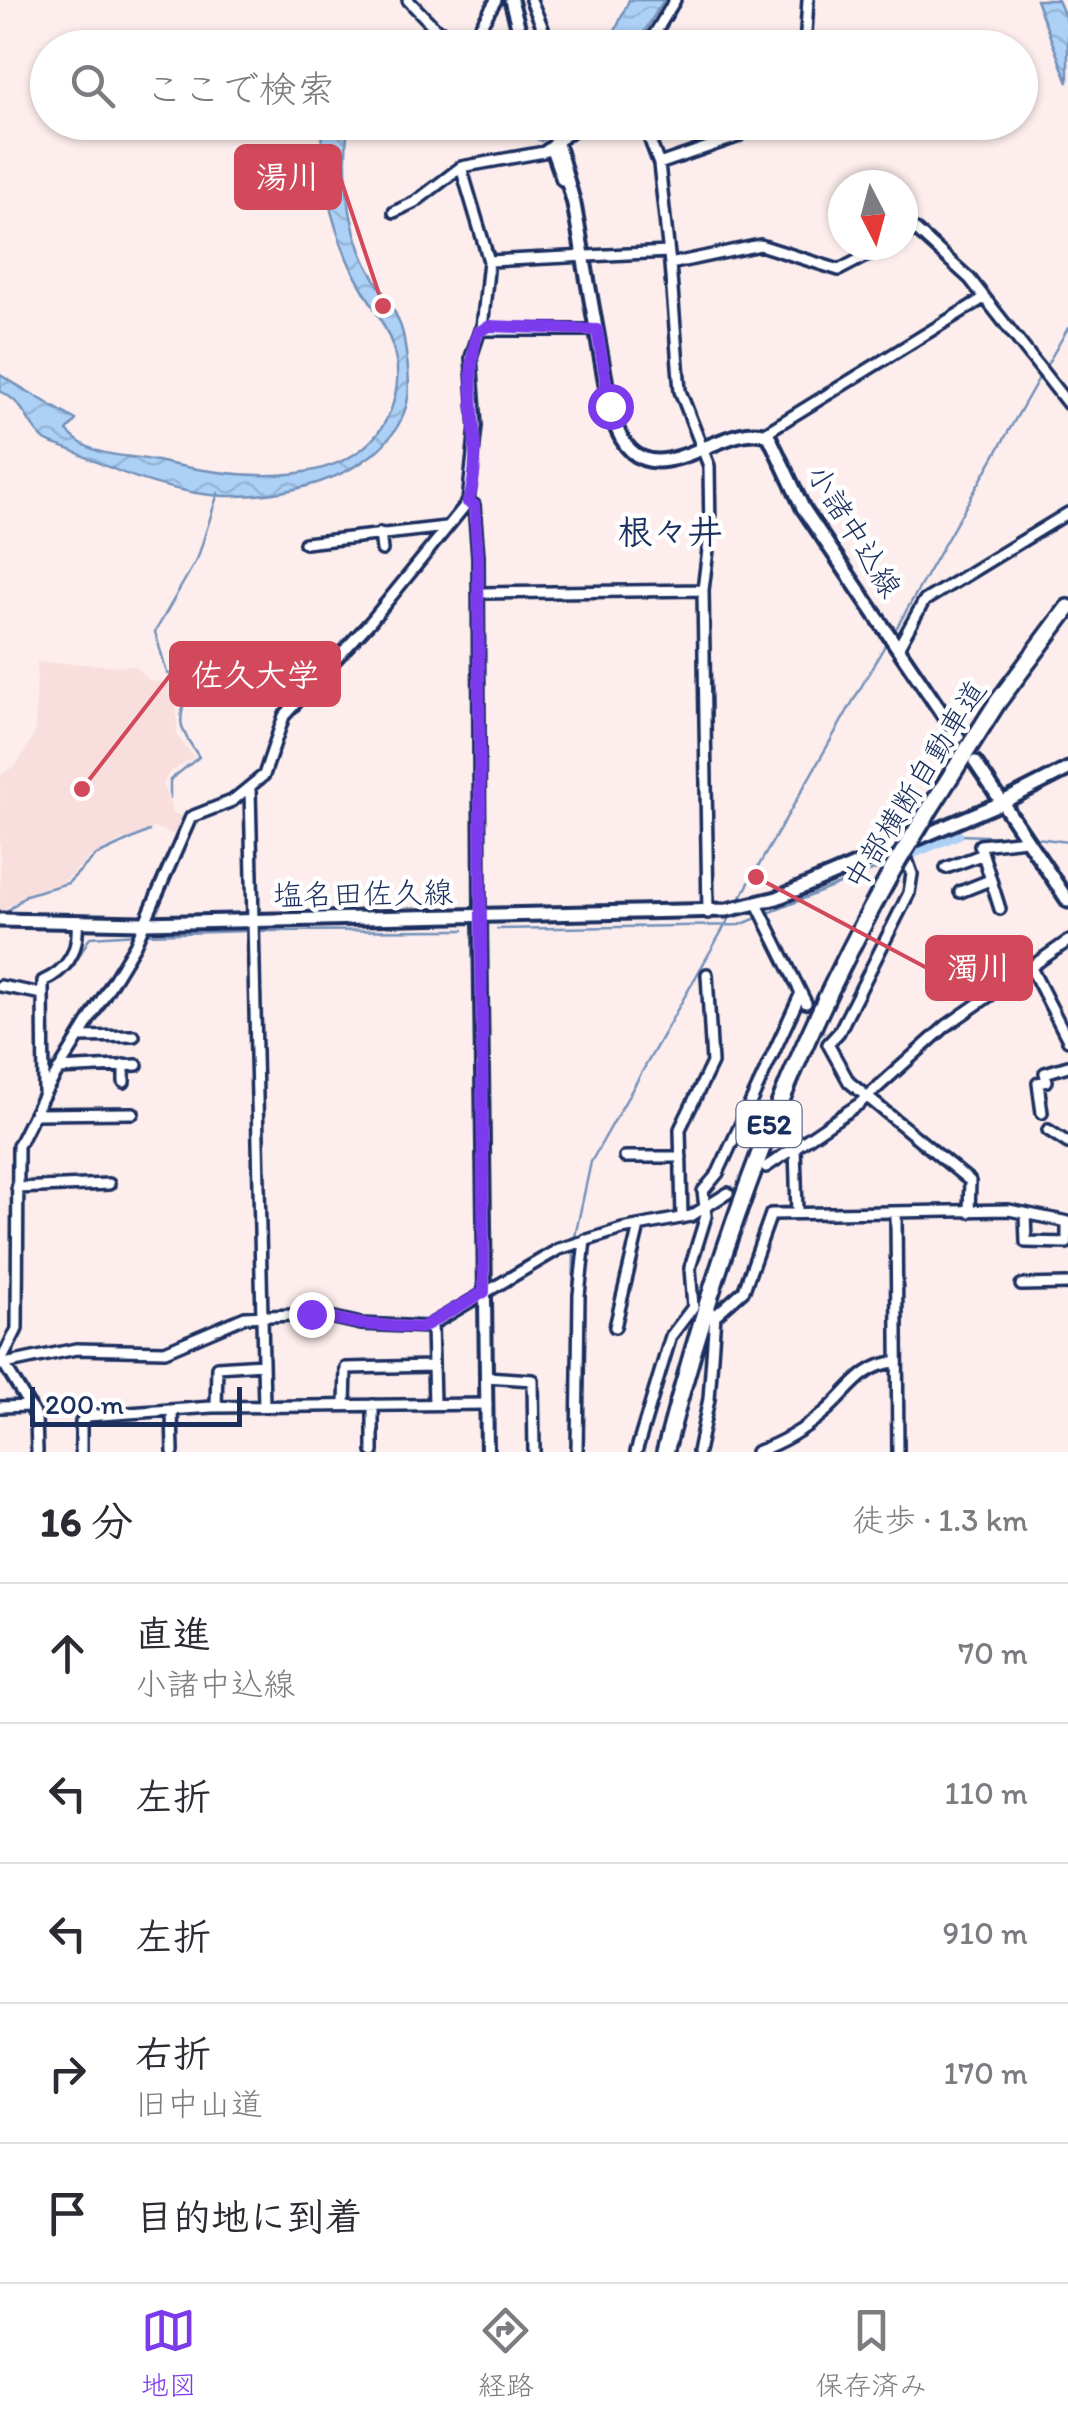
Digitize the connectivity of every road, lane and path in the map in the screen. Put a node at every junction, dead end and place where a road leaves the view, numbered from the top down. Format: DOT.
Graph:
graph roads {
  1 [pos="408,0"];
  2 [pos="496,0"];
  3 [pos="511,0"];
  4 [pos="531,0"];
  5 [pos="675,0"];
  6 [pos="808,0"];
  7 [pos="437,30"];
  8 [pos="478,30"];
  9 [pos="519,30"];
  10 [pos="544,30"];
  11 [pos="657,30"];
  12 [pos="806,30"];
  13 [pos="555,140"];
  14 [pos="563,140"];
  15 [pos="650,140"];
  16 [pos="732,140"];
  17 [pos="556,146"];
  18 [pos="659,164"];
  19 [pos="461,167"];
  20 [pos="394,212"];
  21 [pos="918,232"];
  22 [pos="668,252"];
  23 [pos="584,257"];
  24 [pos="858,260"];
  25 [pos="489,261"];
  26 [pos="670,264"];
  27 [pos="984,298"];
  28 [pos="482,328"];
  29 [pos="597,330"];
  30 [pos="1068,377"];
  31 [pos="1056,384"];
  32 [pos="1068,404"];
  33 [pos="765,434"];
  34 [pos="706,450"];
  35 [pos="468,502"];
  36 [pos="1068,513"];
  37 [pos="446,527"];
  38 [pos="380,533"];
  39 [pos="306,543"];
  40 [pos="382,550"];
  41 [pos="702,590"];
  42 [pos="478,594"];
  43 [pos="1068,607"];
  44 [pos="1042,640"];
  45 [pos="896,645"];
  46 [pos="958,737"];
  47 [pos="975,762"];
  48 [pos="1068,769"];
  49 [pos="250,788"];
  50 [pos="1001,803"];
  51 [pos="1026,840"];
  52 [pos="902,846"];
  53 [pos="981,855"];
  54 [pos="946,868"];
  55 [pos="990,880"];
  56 [pos="960,892"];
  57 [pos="1068,901"];
  58 [pos="1000,910"];
  59 [pos="756,911"];
  60 [pos="708,913"];
  61 [pos="480,917"];
  62 [pos="0,920"];
  63 [pos="77,923"];
  64 [pos="255,928"];
  65 [pos="140,930"];
  66 [pos="1068,941"];
  67 [pos="1031,968"];
  68 [pos="707,974"];
  69 [pos="0,986"];
  70 [pos="43,989"];
  71 [pos="79,1037"];
  72 [pos="129,1038"];
  73 [pos="1068,1040"];
  74 [pos="124,1065"];
  75 [pos="137,1065"];
  76 [pos="1068,1066"];
  77 [pos="59,1069"];
  78 [pos="124,1082"];
  79 [pos="44,1094"];
  80 [pos="867,1098"];
  81 [pos="133,1113"];
  82 [pos="1042,1113"];
  83 [pos="35,1114"];
  84 [pos="1048,1130"];
  85 [pos="1068,1142"];
  86 [pos="795,1148"];
  87 [pos="681,1157"];
  88 [pos="631,1160"];
  89 [pos="766,1168"];
  90 [pos="108,1184"];
  91 [pos="17,1188"];
  92 [pos="728,1193"];
  93 [pos="704,1208"];
  94 [pos="969,1212"];
  95 [pos="1025,1212"];
  96 [pos="797,1213"];
  97 [pos="896,1213"];
  98 [pos="682,1218"];
  99 [pos="1068,1222"];
  100 [pos="639,1226"];
  101 [pos="584,1241"];
  102 [pos="1026,1281"];
  103 [pos="1068,1284"];
  104 [pos="484,1292"];
  105 [pos="262,1316"];
  106 [pos="432,1325"];
  107 [pos="615,1327"];
  108 [pos="896,1362"];
  109 [pos="1,1364"];
  110 [pos="263,1364"];
  111 [pos="433,1366"];
  112 [pos="486,1378"];
  113 [pos="434,1404"];
  114 [pos="486,1404"];
  115 [pos="345,1405"];
  116 [pos="372,1405"];
  117 [pos="30,1406"];
  118 [pos="264,1406"];
  119 [pos="0,1407"];
  120 [pos="216,1407"];
  121 [pos="172,1410"];
  122 [pos="37,1452"];
  123 [pos="81,1452"];
  124 [pos="173,1452"];
  125 [pos="373,1452"];
  126 [pos="487,1452"];
  127 [pos="534,1452"];
  128 [pos="577,1452"];
  129 [pos="636,1452"];
  130 [pos="667,1452"];
  131 [pos="698,1452"];
  132 [pos="756,1452"];
  133 [pos="898,1452"];
  1 -- 7 [label="street"];
  2 -- 8 [label="street"];
  3 -- 9 [label="main road"];
  4 -- 10 [label="street"];
  5 -- 11 [label="street"];
  6 -- 12 [label="street"];
  13 -- 17 [label="main road"];
  14 -- 17 [label="street"];
  15 -- 18 [label="street"];
  16 -- 18 [label="street"];
  17 -- 19 [label="street"];
  17 -- 23 [label="main road"];
  18 -- 22 [label="street"];
  19 -- 20 [label="street"];
  19 -- 25 [label="street"];
  21 -- 27 [label="street"];
  22 -- 23 [label="street"];
  22 -- 26 [label="street"];
  23 -- 25 [label="street"];
  23 -- 29 [label="main road"];
  24 -- 26 [label="street"];
  25 -- 28 [label="street"];
  26 -- 34 [label="street"];
  27 -- 31 [label="street"];
  27 -- 33 [label="street"];
  28 -- 29 [label="street"];
  28 -- 35 [label="street"];
  29 -- 34 [label="main road"];
  30 -- 31 [label="street"];
  31 -- 32 [label="street"];
  33 -- 34 [label="main road"];
  33 -- 45 [label="main road, 小諸中込線"];
  34 -- 41 [label="street"];
  35 -- 37 [label="street"];
  35 -- 42 [label="street"];
  36 -- 45 [label="street"];
  37 -- 38 [label="street"];
  37 -- 49 [label="street"];
  38 -- 39 [label="street"];
  38 -- 40 [label="street"];
  41 -- 42 [label="street"];
  41 -- 60 [label="street"];
  42 -- 61 [label="street"];
  43 -- 44 [label="highway"];
  43 -- 44 [label="highway, 中部横断自動車道 / E52"];
  44 -- 130 [label="highway, 中部横断自動車道 / E52, bridge"];
  45 -- 46 [label="main road, 小諸中込線"];
  47 -- 50 [label="main road"];
  48 -- 50 [label="main road"];
  49 -- 64 [label="street"];
  49 -- 65 [label="street"];
  50 -- 51 [label="main road"];
  50 -- 52 [label="main road"];
  51 -- 53 [label="street"];
  51 -- 57 [label="main road"];
  52 -- 59 [label="main road"];
  52 -- 80 [label="street"];
  53 -- 54 [label="street"];
  53 -- 55 [label="street"];
  55 -- 56 [label="street"];
  55 -- 58 [label="street"];
  59 -- 60 [label="main road, 塩名田佐久線"];
  59 -- 93 [label="street"];
  60 -- 61 [label="main road, 塩名田佐久線"];
  61 -- 64 [label="main road, 塩名田佐久線"];
  61 -- 104 [label="street"];
  62 -- 63 [label="main road, 塩名田佐久線"];
  63 -- 65 [label="main road, 塩名田佐久線"];
  63 -- 70 [label="street"];
  64 -- 65 [label="main road, 塩名田佐久線"];
  64 -- 105 [label="street"];
  65 -- 71 [label="street"];
  66 -- 67 [label="street"];
  67 -- 73 [label="street"];
  67 -- 80 [label="street"];
  68 -- 87 [label="street"];
  69 -- 70 [label="street"];
  70 -- 79 [label="street"];
  71 -- 72 [label="street"];
  71 -- 77 [label="street"];
  74 -- 75 [label="street"];
  74 -- 77 [label="street"];
  74 -- 78 [label="street"];
  76 -- 82 [label="street"];
  77 -- 79 [label="street"];
  79 -- 83 [label="street"];
  80 -- 86 [label="street"];
  80 -- 94 [label="street"];
  81 -- 83 [label="street"];
  83 -- 91 [label="street"];
  84 -- 85 [label="street"];
  86 -- 89 [label="street"];
  86 -- 96 [label="street"];
  87 -- 88 [label="street"];
  87 -- 98 [label="street"];
  90 -- 91 [label="street"];
  91 -- 109 [label="street"];
  92 -- 93 [label="street"];
  93 -- 98 [label="street"];
  93 -- 129 [label="street"];
  94 -- 95 [label="street"];
  94 -- 97 [label="street"];
  95 -- 99 [label="street"];
  95 -- 99 [label="street"];
  96 -- 97 [label="street"];
  96 -- 131 [label="street"];
  97 -- 108 [label="street"];
  98 -- 100 [label="street"];
  100 -- 101 [label="street"];
  100 -- 107 [label="street"];
  101 -- 104 [label="street"];
  101 -- 128 [label="street"];
  102 -- 103 [label="street"];
  104 -- 106 [label="street"];
  104 -- 112 [label="street"];
  105 -- 106 [label="street"];
  105 -- 109 [label="street"];
  105 -- 110 [label="street"];
  106 -- 111 [label="street"];
  108 -- 132 [label="street"];
  108 -- 133 [label="street"];
  109 -- 117 [label="street"];
  110 -- 118 [label="street"];
  110 -- 120 [label="street"];
  111 -- 113 [label="street"];
  111 -- 115 [label="street"];
  112 -- 114 [label="street"];
  112 -- 127 [label="street"];
  113 -- 114 [label="street"];
  113 -- 116 [label="street"];
  114 -- 126 [label="street"];
  115 -- 116 [label="street"];
  115 -- 118 [label="street"];
  116 -- 125 [label="street"];
  117 -- 119 [label="street"];
  117 -- 122 [label="street"];
  118 -- 120 [label="street"];
  120 -- 121 [label="street"];
  121 -- 123 [label="street"];
  121 -- 124 [label="street"];
}
